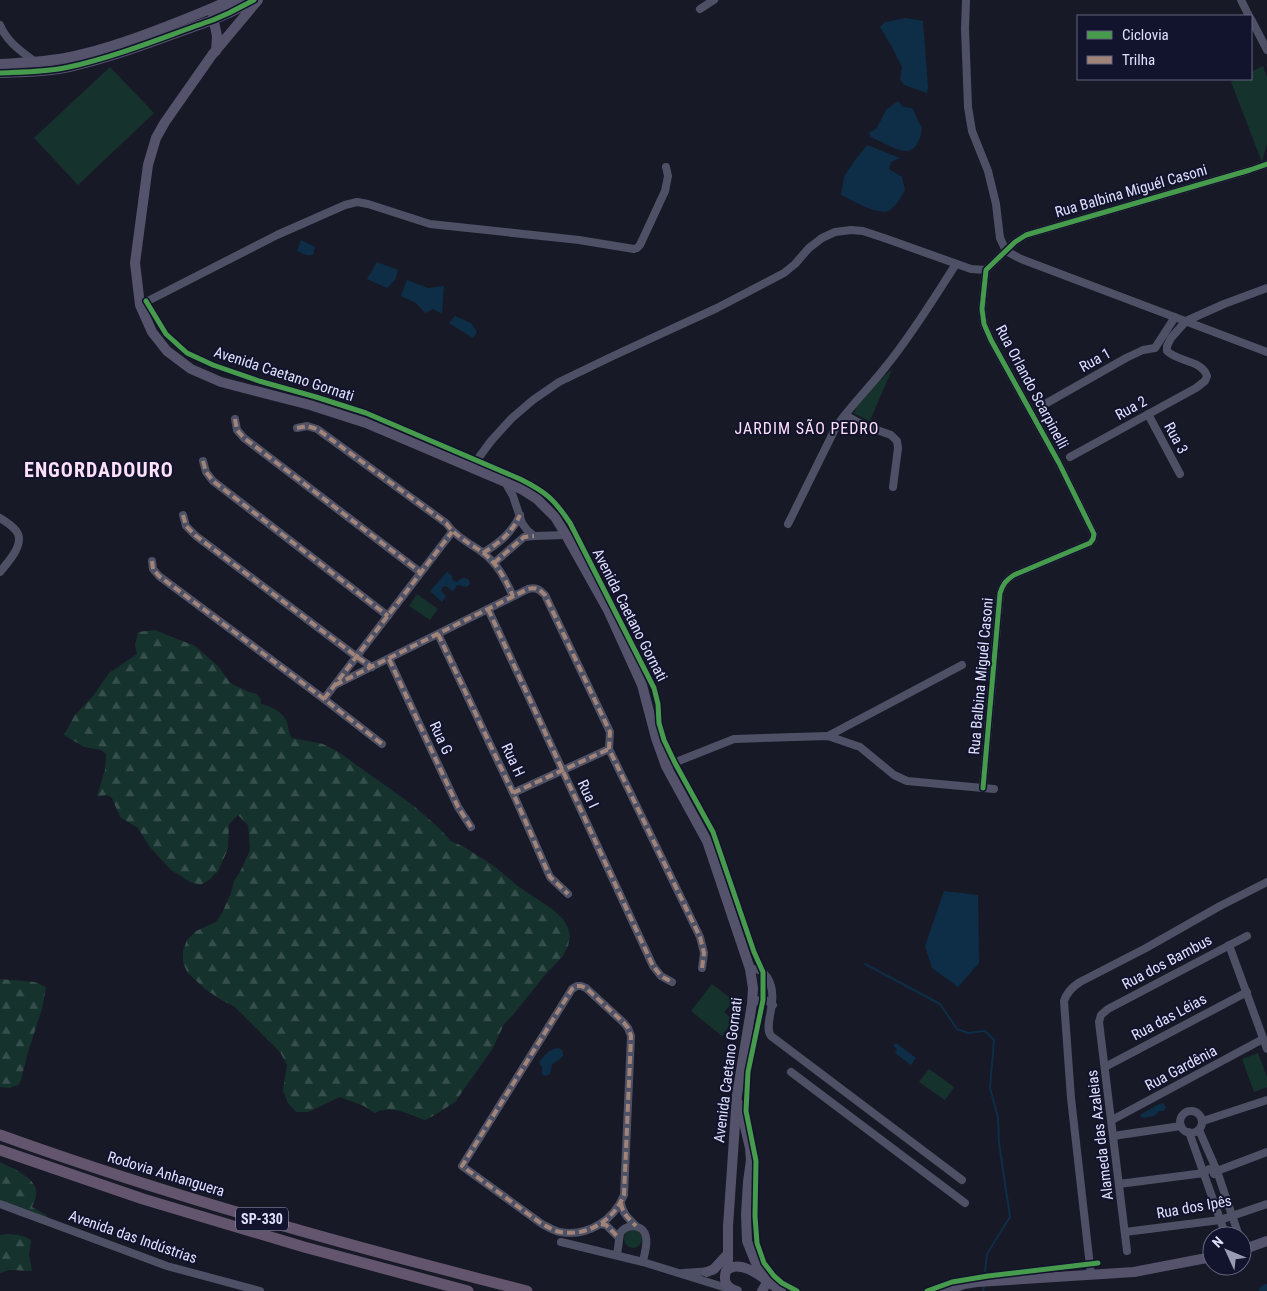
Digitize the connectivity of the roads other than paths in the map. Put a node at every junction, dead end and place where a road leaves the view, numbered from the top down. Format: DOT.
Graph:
graph roads {
  1 [pos="230,0"];
  2 [pos="238,0"];
  3 [pos="254,0"];
  4 [pos="258,0"];
  5 [pos="714,0"];
  6 [pos="966,0"];
  7 [pos="1241,0"];
  8 [pos="700,9"];
  9 [pos="1248,15"];
  10 [pos="213,20"];
  11 [pos="1252,22"];
  12 [pos="0,25"];
  13 [pos="216,31"];
  14 [pos="231,33"];
  15 [pos="1267,50"];
  16 [pos="216,51"];
  17 [pos="35,62"];
  18 [pos="0,64"];
  19 [pos="0,73"];
  20 [pos="1267,164"];
  21 [pos="666,167"];
  22 [pos="1006,251"];
  23 [pos="956,264"];
  24 [pos="986,270"];
  25 [pos="1267,288"];
  26 [pos="140,305"];
  27 [pos="1175,317"];
  28 [pos="1186,321"];
  29 [pos="1157,345"];
  30 [pos="1167,349"];
  31 [pos="1267,352"];
  32 [pos="1045,404"];
  33 [pos="1148,414"];
  34 [pos="845,415"];
  35 [pos="235,419"];
  36 [pos="297,428"];
  37 [pos="1070,457"];
  38 [pos="203,461"];
  39 [pos="471,468"];
  40 [pos="1180,474"];
  41 [pos="505,482"];
  42 [pos="893,487"];
  43 [pos="183,515"];
  44 [pos="520,515"];
  45 [pos="0,518"];
  46 [pos="788,524"];
  47 [pos="452,532"];
  48 [pos="1094,534"];
  49 [pos="566,535"];
  50 [pos="534,536"];
  51 [pos="483,553"];
  52 [pos="152,561"];
  53 [pos="494,563"];
  54 [pos="0,572"];
  55 [pos="420,572"];
  56 [pos="513,596"];
  57 [pos="488,609"];
  58 [pos="388,616"];
  59 [pos="438,634"];
  60 [pos="357,657"];
  61 [pos="388,659"];
  62 [pos="962,665"];
  63 [pos="372,667"];
  64 [pos="335,685"];
  65 [pos="324,699"];
  66 [pos="828,736"];
  67 [pos="382,744"];
  68 [pos="609,749"];
  69 [pos="666,766"];
  70 [pos="562,770"];
  71 [pos="983,788"];
  72 [pos="994,789"];
  73 [pos="513,793"];
  74 [pos="471,827"];
  75 [pos="1267,882"];
  76 [pos="568,894"];
  77 [pos="1248,936"];
  78 [pos="1229,945"];
  79 [pos="702,968"];
  80 [pos="750,969"];
  81 [pos="672,982"];
  82 [pos="1246,992"];
  83 [pos="752,1004"];
  84 [pos="772,1006"];
  85 [pos="1101,1015"];
  86 [pos="1263,1039"];
  87 [pos="1267,1049"];
  88 [pos="804,1062"];
  89 [pos="1105,1067"];
  90 [pos="737,1095"];
  91 [pos="1267,1100"];
  92 [pos="1112,1120"];
  93 [pos="1203,1121"];
  94 [pos="1181,1126"];
  95 [pos="1199,1130"];
  96 [pos="1189,1132"];
  97 [pos="0,1135"];
  98 [pos="1113,1136"];
  99 [pos="0,1150"];
  100 [pos="1267,1152"];
  101 [pos="733,1156"];
  102 [pos="751,1160"];
  103 [pos="1217,1171"];
  104 [pos="1204,1173"];
  105 [pos="954,1174"];
  106 [pos="962,1180"];
  107 [pos="1119,1184"];
  108 [pos="944,1187"];
  109 [pos="621,1202"];
  110 [pos="965,1202"];
  111 [pos="0,1204"];
  112 [pos="1267,1204"];
  113 [pos="1232,1216"];
  114 [pos="1220,1220"];
  115 [pos="601,1224"];
  116 [pos="636,1226"];
  117 [pos="1222,1226"];
  118 [pos="1236,1226"];
  119 [pos="1125,1232"];
  120 [pos="618,1238"];
  121 [pos="562,1242"];
  122 [pos="1267,1242"];
  123 [pos="1252,1246"];
  124 [pos="1127,1252"];
  125 [pos="617,1255"];
  126 [pos="728,1255"];
  127 [pos="1202,1259"];
  128 [pos="643,1262"];
  129 [pos="727,1270"];
  130 [pos="707,1272"];
  131 [pos="679,1274"];
  132 [pos="1091,1275"];
  133 [pos="768,1282"];
  134 [pos="735,1290"];
  135 [pos="260,1291"];
  136 [pos="468,1291"];
  137 [pos="527,1291"];
  138 [pos="762,1291"];
  139 [pos="781,1291"];
  140 [pos="945,1291"];
  1 -- 17 [label="main road"];
  2 -- 10 [label="main road"];
  3 -- 10 [label="main road"];
  4 -- 14 [label="main road, Avenida Caetano Gornati"];
  5 -- 8 [label="street"];
  6 -- 22 [label="street"];
  7 -- 9 [label="street"];
  10 -- 13 [label="main road"];
  10 -- 19 [label="main road"];
  11 -- 15 [label="street"];
  12 -- 17 [label="street"];
  13 -- 14 [label="main road"];
  13 -- 16 [label="main road"];
  14 -- 16 [label="main road, Avenida Caetano Gornati"];
  16 -- 26 [label="main road, Avenida Caetano Gornati"];
  17 -- 18 [label="main road"];
  20 -- 22 [label="street, Rua Balbina Miguél Casoni"];
  21 -- 26 [label="street"];
  22 -- 24 [label="street"];
  22 -- 27 [label="street"];
  23 -- 24 [label="street"];
  23 -- 34 [label="street"];
  23 -- 39 [label="street"];
  24 -- 48 [label="street, Rua Orlando Scarpinelli"];
  25 -- 28 [label="street"];
  26 -- 39 [label="main road, Avenida Caetano Gornati"];
  27 -- 28 [label="street"];
  27 -- 29 [label="street"];
  28 -- 30 [label="street"];
  28 -- 31 [label="street"];
  29 -- 30 [label="street"];
  29 -- 32 [label="street, Rua 1"];
  30 -- 33 [label="street, Rua 2"];
  33 -- 37 [label="street, Rua 2"];
  33 -- 40 [label="street, Rua 3"];
  34 -- 42 [label="street"];
  34 -- 46 [label="street"];
  35 -- 55 [label="street"];
  36 -- 47 [label="street"];
  38 -- 58 [label="street"];
  39 -- 41 [label="main road, Avenida Caetano Gornati"];
  41 -- 44 [label="street"];
  41 -- 49 [label="main road, Avenida Caetano Gornati"];
  43 -- 60 [label="street"];
  44 -- 50 [label="street"];
  44 -- 51 [label="street"];
  45 -- 54 [label="street"];
  47 -- 51 [label="street"];
  47 -- 55 [label="street"];
  48 -- 71 [label="street, Rua Balbina Miguél Casoni"];
  49 -- 50 [label="street"];
  49 -- 69 [label="main road, Avenida Caetano Gornati"];
  50 -- 53 [label="street"];
  51 -- 53 [label="street"];
  52 -- 65 [label="street"];
  53 -- 56 [label="street"];
  55 -- 58 [label="street"];
  56 -- 57 [label="street"];
  56 -- 68 [label="street"];
  57 -- 59 [label="street"];
  57 -- 70 [label="street, Rua I"];
  58 -- 60 [label="street"];
  59 -- 61 [label="street"];
  59 -- 73 [label="street, Rua H"];
  60 -- 63 [label="street"];
  60 -- 64 [label="street"];
  61 -- 63 [label="street"];
  61 -- 74 [label="street, Rua G"];
  62 -- 66 [label="street"];
  63 -- 64 [label="street"];
  64 -- 65 [label="street"];
  65 -- 67 [label="street"];
  66 -- 69 [label="street"];
  66 -- 71 [label="street"];
  68 -- 70 [label="street"];
  68 -- 79 [label="street"];
  69 -- 80 [label="main road, Avenida Caetano Gornati"];
  70 -- 73 [label="street"];
  70 -- 81 [label="street, Rua I"];
  71 -- 72 [label="street"];
  73 -- 76 [label="street, Rua H"];
  75 -- 132 [label="street"];
  77 -- 78 [label="street, Rua dos Bambus"];
  78 -- 82 [label="street"];
  78 -- 85 [label="street, Rua dos Bambus"];
  80 -- 83 [label="main road, Avenida Caetano Gornati"];
  80 -- 84 [label="street"];
  82 -- 86 [label="street"];
  82 -- 89 [label="street, Rua das Léias"];
  83 -- 84 [label="street"];
  83 -- 90 [label="main road, Avenida Caetano Gornati"];
  84 -- 88 [label="street"];
  85 -- 89 [label="street, Alameda das Azaleias"];
  86 -- 87 [label="street"];
  86 -- 92 [label="street, Rua Gardênia"];
  88 -- 105 [label="street"];
  88 -- 108 [label="street"];
  89 -- 92 [label="street, Alameda das Azaleias"];
  90 -- 101 [label="main road, Avenida Caetano Gornati"];
  90 -- 102 [label="main road"];
  91 -- 93 [label="street"];
  92 -- 98 [label="street, Alameda das Azaleias"];
  93 -- 94 [label="street"];
  93 -- 95 [label="street"];
  94 -- 96 [label="street"];
  94 -- 98 [label="street"];
  95 -- 96 [label="street"];
  95 -- 103 [label="street"];
  96 -- 104 [label="street"];
  97 -- 137 [label="highway, Rodovia Anhanguera / SP-330"];
  98 -- 107 [label="street, Alameda das Azaleias"];
  99 -- 136 [label="highway, Rodovia Anhanguera / SP-330"];
  100 -- 103 [label="street"];
  101 -- 102 [label="main road"];
  101 -- 126 [label="main road, Avenida Caetano Gornati"];
  102 -- 133 [label="main road"];
  103 -- 104 [label="street"];
  103 -- 113 [label="street"];
  104 -- 107 [label="street"];
  104 -- 114 [label="street"];
  105 -- 106 [label="street"];
  105 -- 108 [label="street"];
  107 -- 119 [label="street, Alameda das Azaleias"];
  108 -- 110 [label="street"];
  109 -- 115 [label="street"];
  109 -- 115 [label="street"];
  109 -- 116 [label="street"];
  111 -- 135 [label="street, Avenida das Indústrias"];
  112 -- 113 [label="street, Rua dos Ipês"];
  113 -- 114 [label="street, Rua dos Ipês"];
  113 -- 118 [label="street"];
  114 -- 117 [label="street"];
  114 -- 119 [label="street, Rua dos Ipês"];
  115 -- 120 [label="street"];
  116 -- 120 [label="street"];
  116 -- 128 [label="street"];
  119 -- 124 [label="street, Alameda das Azaleias"];
  120 -- 125 [label="street"];
  121 -- 125 [label="street"];
  122 -- 123 [label="main road"];
  125 -- 128 [label="street"];
  126 -- 129 [label="main road, Avenida Caetano Gornati"];
  126 -- 130 [label="main road"];
  127 -- 132 [label="main road"];
  128 -- 131 [label="street"];
  129 -- 130 [label="street"];
  129 -- 133 [label="main road"];
  129 -- 134 [label="main road"];
  130 -- 131 [label="street"];
  131 -- 134 [label="street"];
  132 -- 140 [label="main road"];
  133 -- 138 [label="main road"];
  133 -- 139 [label="main road"];
}
